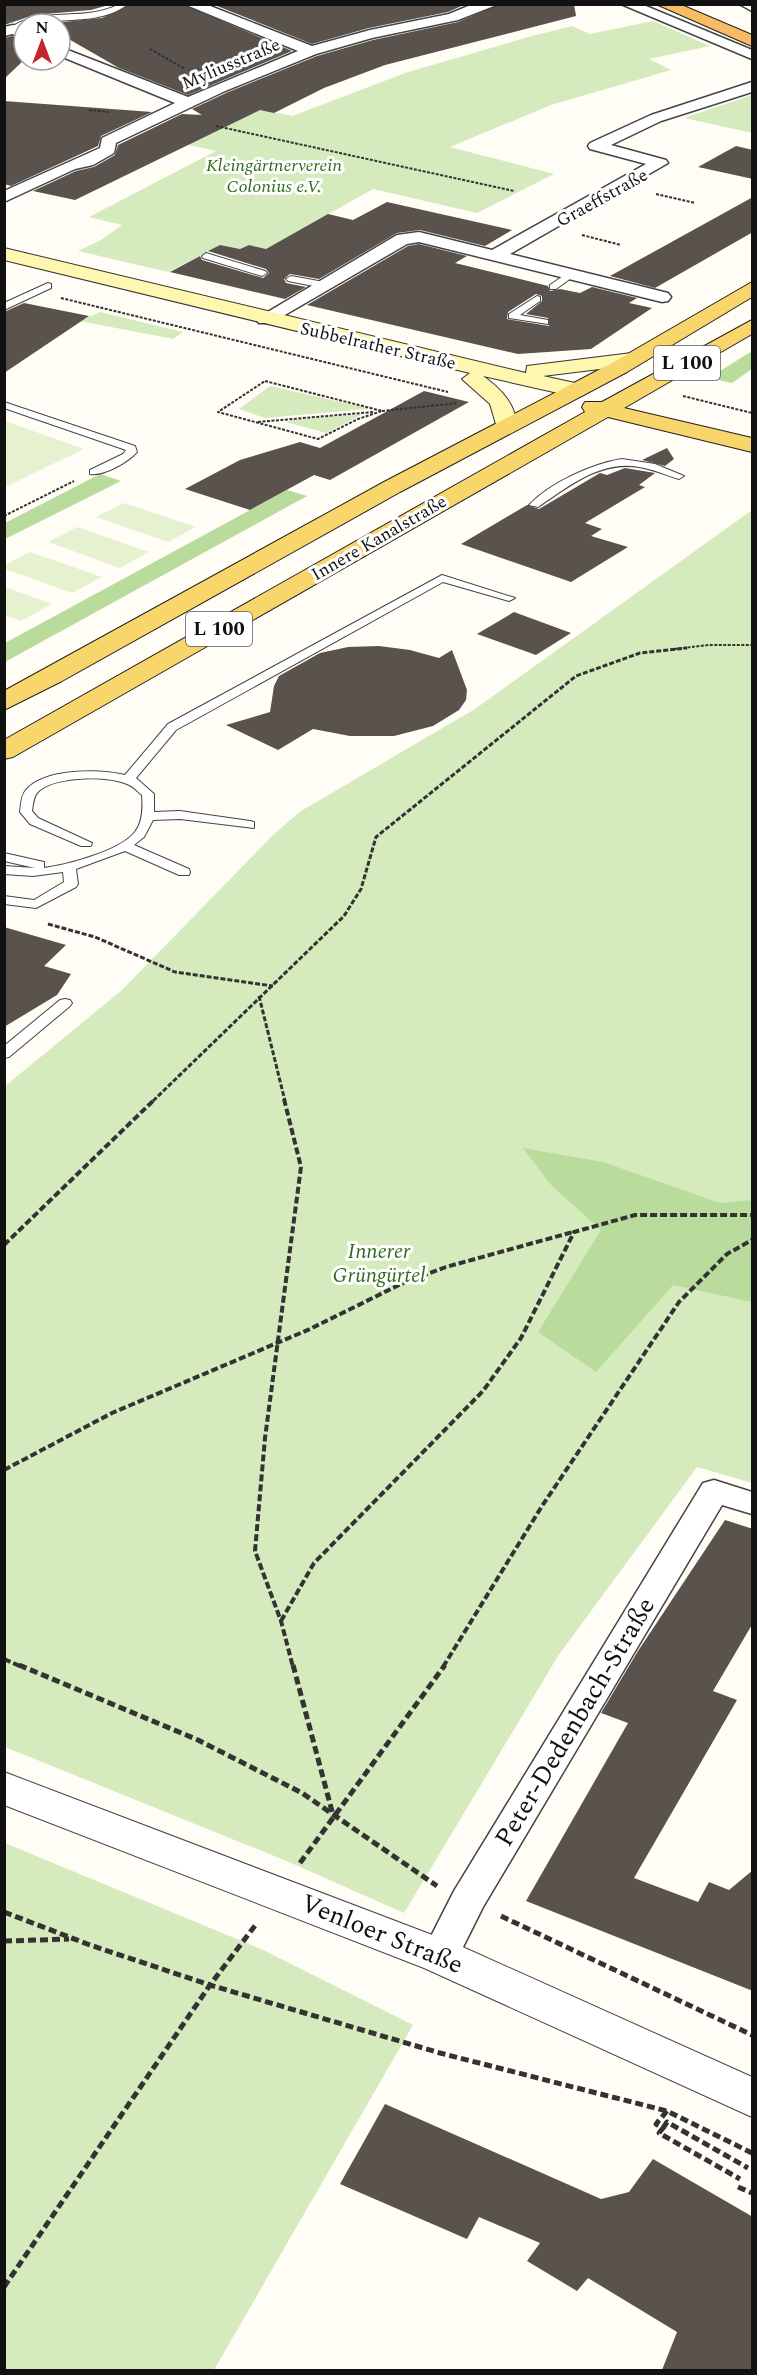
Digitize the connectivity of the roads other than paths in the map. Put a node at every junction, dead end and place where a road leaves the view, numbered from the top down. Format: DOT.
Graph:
graph roads {
  1 [pos="125,4"];
  2 [pos="190,4"];
  3 [pos="492,4"];
  4 [pos="628,4"];
  5 [pos="664,4"];
  6 [pos="753,7"];
  7 [pos="433,9"];
  8 [pos="739,9"];
  9 [pos="453,17"];
  10 [pos="72,20"];
  11 [pos="753,21"];
  12 [pos="753,41"];
  13 [pos="311,51"];
  14 [pos="753,55"];
  15 [pos="72,56"];
  16 [pos="753,87"];
  17 [pos="188,104"];
  18 [pos="4,197"];
  19 [pos="4,254"];
  20 [pos="206,256"];
  21 [pos="494,256"];
  22 [pos="262,273"];
  23 [pos="97,275"];
  24 [pos="569,276"];
  25 [pos="15,277"];
  26 [pos="291,279"];
  27 [pos="324,285"];
  28 [pos="553,287"];
  29 [pos="753,288"];
  30 [pos="50,289"];
  31 [pos="161,290"];
  32 [pos="662,297"];
  33 [pos="537,299"];
  34 [pos="4,307"];
  35 [pos="714,312"];
  36 [pos="753,314"];
  37 [pos="266,319"];
  38 [pos="545,322"];
  39 [pos="753,326"];
  40 [pos="632,359"];
  41 [pos="481,376"];
  42 [pos="567,395"];
  43 [pos="4,405"];
  44 [pos="613,405"];
  45 [pos="506,426"];
  46 [pos="753,431"];
  47 [pos="697,433"];
  48 [pos="550,441"];
  49 [pos="753,445"];
  50 [pos="94,472"];
  51 [pos="680,476"];
  52 [pos="534,505"];
  53 [pos="509,598"];
  54 [pos="4,702"];
  55 [pos="4,751"];
  56 [pos="128,780"];
  57 [pos="148,816"];
  58 [pos="250,825"];
  59 [pos="86,843"];
  60 [pos="125,846"];
  61 [pos="4,856"];
  62 [pos="69,869"];
  63 [pos="4,870"];
  64 [pos="184,872"];
  65 [pos="4,900"];
  66 [pos="64,1003"];
  67 [pos="4,1054"];
  68 [pos="753,1503"];
  69 [pos="4,1788"];
  70 [pos="440,1956"];
  71 [pos="753,2098"];
  1 -- 10 [label="lane"];
  2 -- 13 [label="street"];
  3 -- 9 [label="street, Myliusstraße"];
  4 -- 14 [label="street"];
  5 -- 12 [label="highway"];
  6 -- 8 [label="street"];
  7 -- 9 [label="street"];
  8 -- 11 [label="highway"];
  9 -- 13 [label="street, Myliusstraße"];
  13 -- 17 [label="street, Myliusstraße"];
  15 -- 17 [label="street"];
  16 -- 21 [label="street, Graeffstraße"];
  17 -- 18 [label="street, Myliusstraße"];
  19 -- 23 [label="main road, Subbelrather Straße"];
  20 -- 22 [label="lane"];
  21 -- 24 [label="street"];
  21 -- 27 [label="street"];
  23 -- 30 [label="main road"];
  23 -- 31 [label="main road, Subbelrather Straße"];
  24 -- 28 [label="lane"];
  24 -- 32 [label="street"];
  25 -- 30 [label="main road"];
  26 -- 27 [label="lane"];
  27 -- 37 [label="street"];
  29 -- 35 [label="main road, Innere Kanalstraße / L 100"];
  30 -- 34 [label="lane"];
  31 -- 37 [label="main road, Subbelrather Straße"];
  31 -- 41 [label="main road, Subbelrather Straße"];
  33 -- 38 [label="lane"];
  35 -- 36 [label="main road"];
  35 -- 40 [label="main road, Innere Kanalstraße / L 100"];
  37 -- 41 [label="main road, Subbelrather Straße"];
  39 -- 44 [label="main road, Innere Kanalstraße / L 100"];
  40 -- 41 [label="main road, L 100"];
  40 -- 42 [label="main road, Innere Kanalstraße / L 100"];
  41 -- 42 [label="main road, Subbelrather Straße"];
  41 -- 45 [label="main road"];
  42 -- 44 [label="main road, Subbelrather Straße"];
  42 -- 45 [label="main road, Innere Kanalstraße / L 100"];
  43 -- 50 [label="lane"];
  44 -- 46 [label="main road, Subbelrather Straße"];
  44 -- 47 [label="main road, Subbelrather Straße"];
  44 -- 48 [label="main road, Innere Kanalstraße / L 100"];
  45 -- 54 [label="main road, Innere Kanalstraße / L 100"];
  47 -- 48 [label="main road"];
  47 -- 49 [label="main road, Subbelrather Straße"];
  48 -- 55 [label="main road, Innere Kanalstraße / L 100"];
  51 -- 52 [label="lane"];
  53 -- 56 [label="lane"];
  56 -- 57 [label="lane"];
  56 -- 59 [label="lane"];
  57 -- 58 [label="lane"];
  57 -- 60 [label="lane"];
  60 -- 62 [label="lane"];
  60 -- 64 [label="lane"];
  61 -- 62 [label="lane"];
  62 -- 63 [label="lane"];
  62 -- 65 [label="lane"];
  66 -- 67 [label="lane"];
  68 -- 70 [label="street, Peter-Dedenbach-Straße"];
  69 -- 70 [label="street, Venloer Straße"];
  70 -- 71 [label="street, Venloer Straße"];
}
